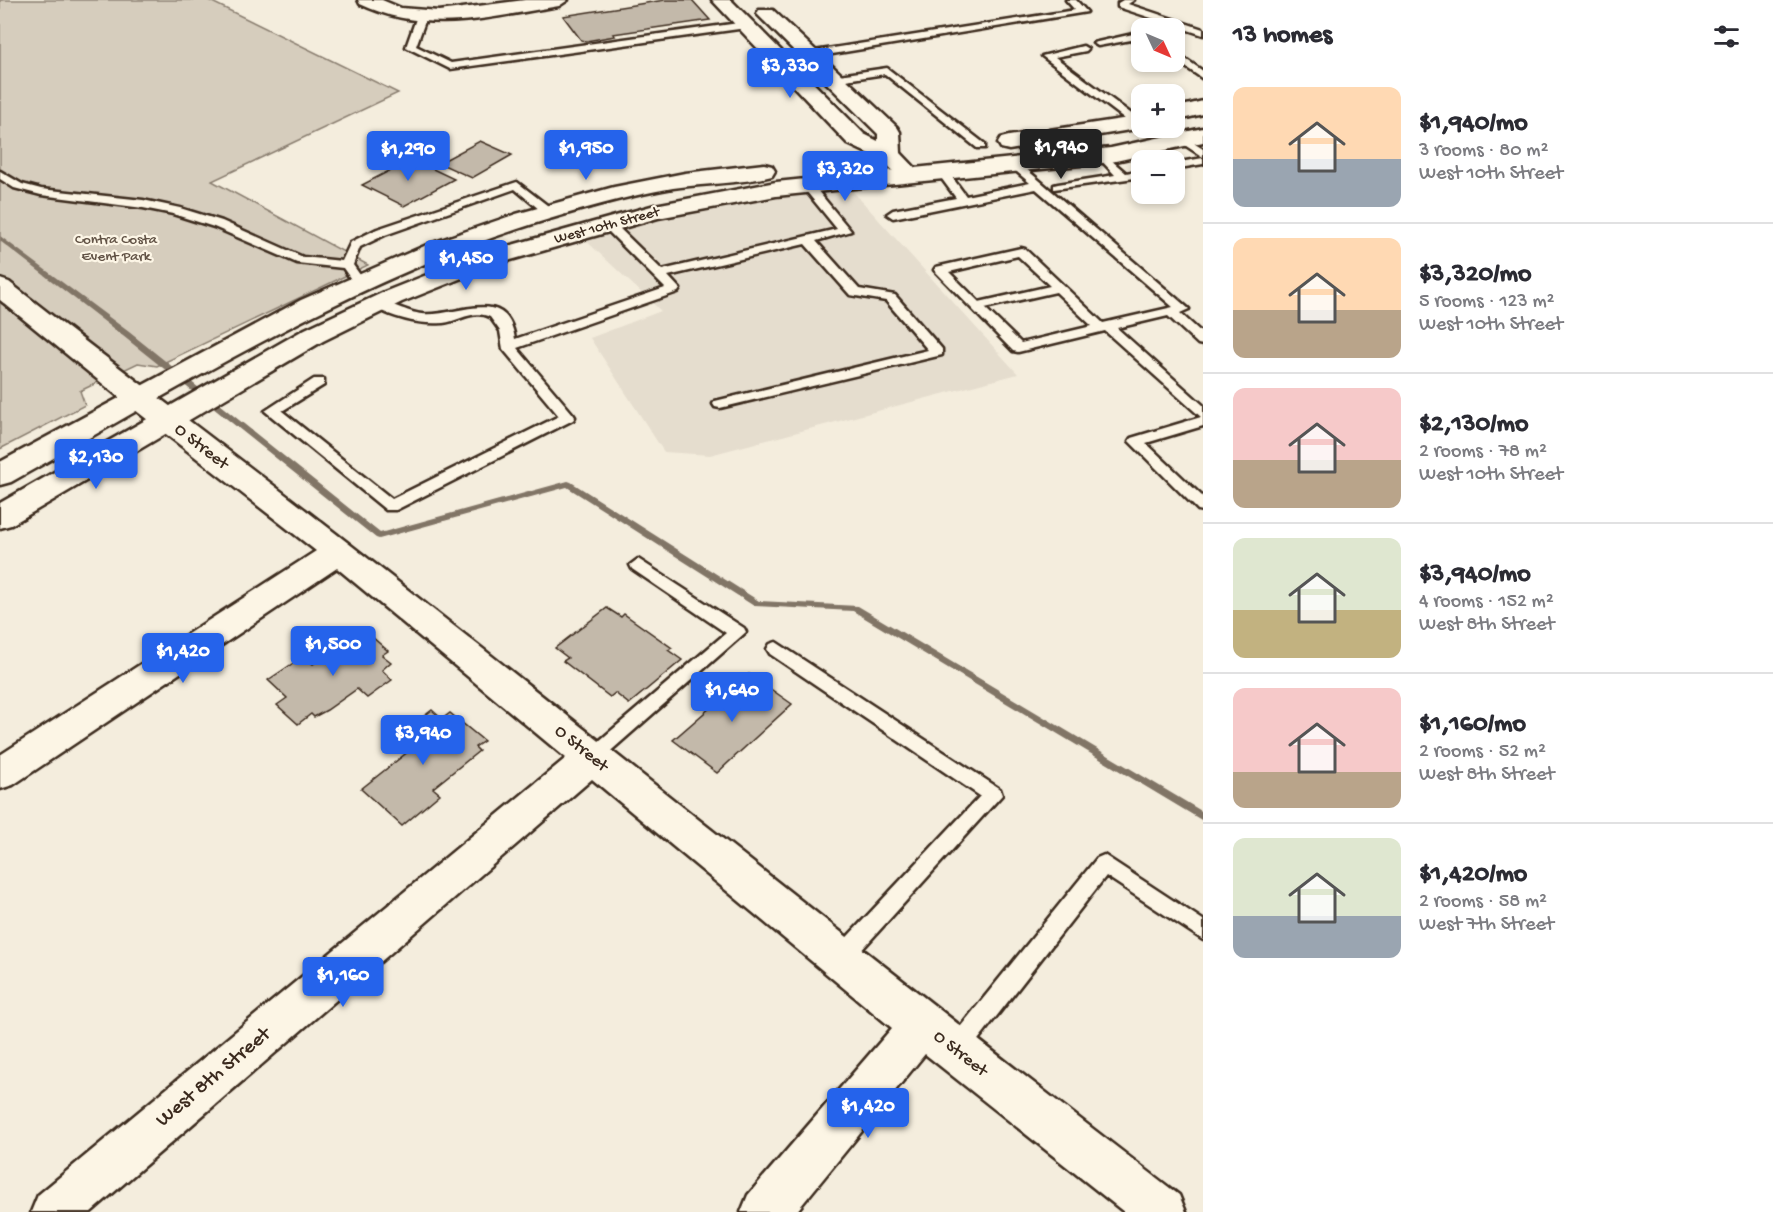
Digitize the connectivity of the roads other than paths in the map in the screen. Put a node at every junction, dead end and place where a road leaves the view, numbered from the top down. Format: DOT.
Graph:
graph roads {
  1 [pos="367,0"];
  2 [pos="559,0"];
  3 [pos="721,0"];
  4 [pos="751,0"];
  5 [pos="1071,0"];
  6 [pos="1129,0"];
  7 [pos="422,16"];
  8 [pos="746,25"];
  9 [pos="1203,32"];
  10 [pos="1131,37"];
  11 [pos="1098,43"];
  12 [pos="1083,49"];
  13 [pos="807,55"];
  14 [pos="1185,62"];
  15 [pos="1203,76"];
  16 [pos="832,78"];
  17 [pos="1203,107"];
  18 [pos="1185,112"];
  19 [pos="1131,116"];
  20 [pos="1131,124"];
  21 [pos="1194,137"];
  22 [pos="981,146"];
  23 [pos="1103,156"];
  24 [pos="904,161"];
  25 [pos="939,161"];
  26 [pos="1201,161"];
  27 [pos="1014,164"];
  28 [pos="1185,164"];
  29 [pos="0,174"];
  30 [pos="1131,175"];
  31 [pos="1124,177"];
  32 [pos="1038,185"];
  33 [pos="18,186"];
  34 [pos="808,186"];
  35 [pos="1058,187"];
  36 [pos="0,193"];
  37 [pos="963,200"];
  38 [pos="550,212"];
  39 [pos="893,214"];
  40 [pos="609,225"];
  41 [pos="808,240"];
  42 [pos="353,274"];
  43 [pos="660,274"];
  44 [pos="0,287"];
  45 [pos="1058,288"];
  46 [pos="378,304"];
  47 [pos="976,306"];
  48 [pos="1170,311"];
  49 [pos="1104,327"];
  50 [pos="1203,341"];
  51 [pos="508,345"];
  52 [pos="319,382"];
  53 [pos="720,404"];
  54 [pos="154,411"];
  55 [pos="1203,413"];
  56 [pos="1203,421"];
  57 [pos="0,475"];
  58 [pos="1203,506"];
  59 [pos="0,517"];
  60 [pos="338,552"];
  61 [pos="638,565"];
  62 [pos="776,649"];
  63 [pos="591,758"];
  64 [pos="0,774"];
  65 [pos="1203,931"];
  66 [pos="841,959"];
  67 [pos="939,1038"];
  68 [pos="56,1212"];
  69 [pos="765,1212"];
  70 [pos="1162,1212"];
  1 -- 7 [label="street"];
  2 -- 7 [label="street"];
  3 -- 8 [label="street"];
  4 -- 13 [label="street"];
  5 -- 13 [label="lane"];
  6 -- 9 [label="lane"];
  7 -- 8 [label="lane"];
  8 -- 24 [label="street"];
  10 -- 11 [label="lane"];
  12 -- 19 [label="lane"];
  13 -- 16 [label="street"];
  14 -- 15 [label="lane"];
  16 -- 22 [label="lane"];
  16 -- 24 [label="street"];
  17 -- 18 [label="street"];
  20 -- 22 [label="street, West 10th Street"];
  21 -- 23 [label="street, West 10th Street"];
  21 -- 26 [label="lane"];
  22 -- 25 [label="street, West 10th Street"];
  23 -- 27 [label="street, West 10th Street"];
  23 -- 31 [label="lane"];
  24 -- 25 [label="street, West 10th Street"];
  24 -- 34 [label="street, West 10th Street"];
  24 -- 38 [label="street, West 10th Street"];
  25 -- 27 [label="street, West 10th Street"];
  25 -- 37 [label="lane"];
  26 -- 28 [label="lane"];
  27 -- 32 [label="lane"];
  29 -- 33 [label="lane"];
  30 -- 31 [label="lane"];
  31 -- 35 [label="lane"];
  32 -- 37 [label="lane"];
  32 -- 48 [label="lane"];
  33 -- 36 [label="lane"];
  33 -- 42 [label="lane"];
  34 -- 40 [label="street, West 10th Street"];
  34 -- 41 [label="lane"];
  37 -- 39 [label="lane"];
  38 -- 42 [label="street, West 10th Street"];
  38 -- 42 [label="lane"];
  40 -- 43 [label="lane"];
  40 -- 46 [label="street, West 10th Street"];
  41 -- 43 [label="lane"];
  41 -- 53 [label="lane"];
  42 -- 54 [label="street, West 10th Street"];
  43 -- 51 [label="lane"];
  44 -- 54 [label="street, O Street"];
  45 -- 47 [label="lane"];
  45 -- 47 [label="lane"];
  45 -- 49 [label="lane"];
  46 -- 51 [label="lane"];
  46 -- 54 [label="street, West 10th Street"];
  47 -- 49 [label="lane"];
  48 -- 49 [label="lane"];
  48 -- 50 [label="lane"];
  49 -- 55 [label="lane"];
  51 -- 52 [label="lane"];
  54 -- 57 [label="street, West 10th Street"];
  54 -- 59 [label="street, West 10th Street"];
  54 -- 60 [label="street, O Street"];
  56 -- 58 [label="lane"];
  60 -- 63 [label="street, O Street"];
  60 -- 64 [label="street"];
  61 -- 63 [label="lane"];
  62 -- 66 [label="lane"];
  63 -- 66 [label="street, O Street"];
  63 -- 68 [label="street, West 8th Street"];
  65 -- 67 [label="lane"];
  66 -- 67 [label="street, O Street"];
  67 -- 69 [label="street"];
  67 -- 70 [label="street, O Street"];
}
